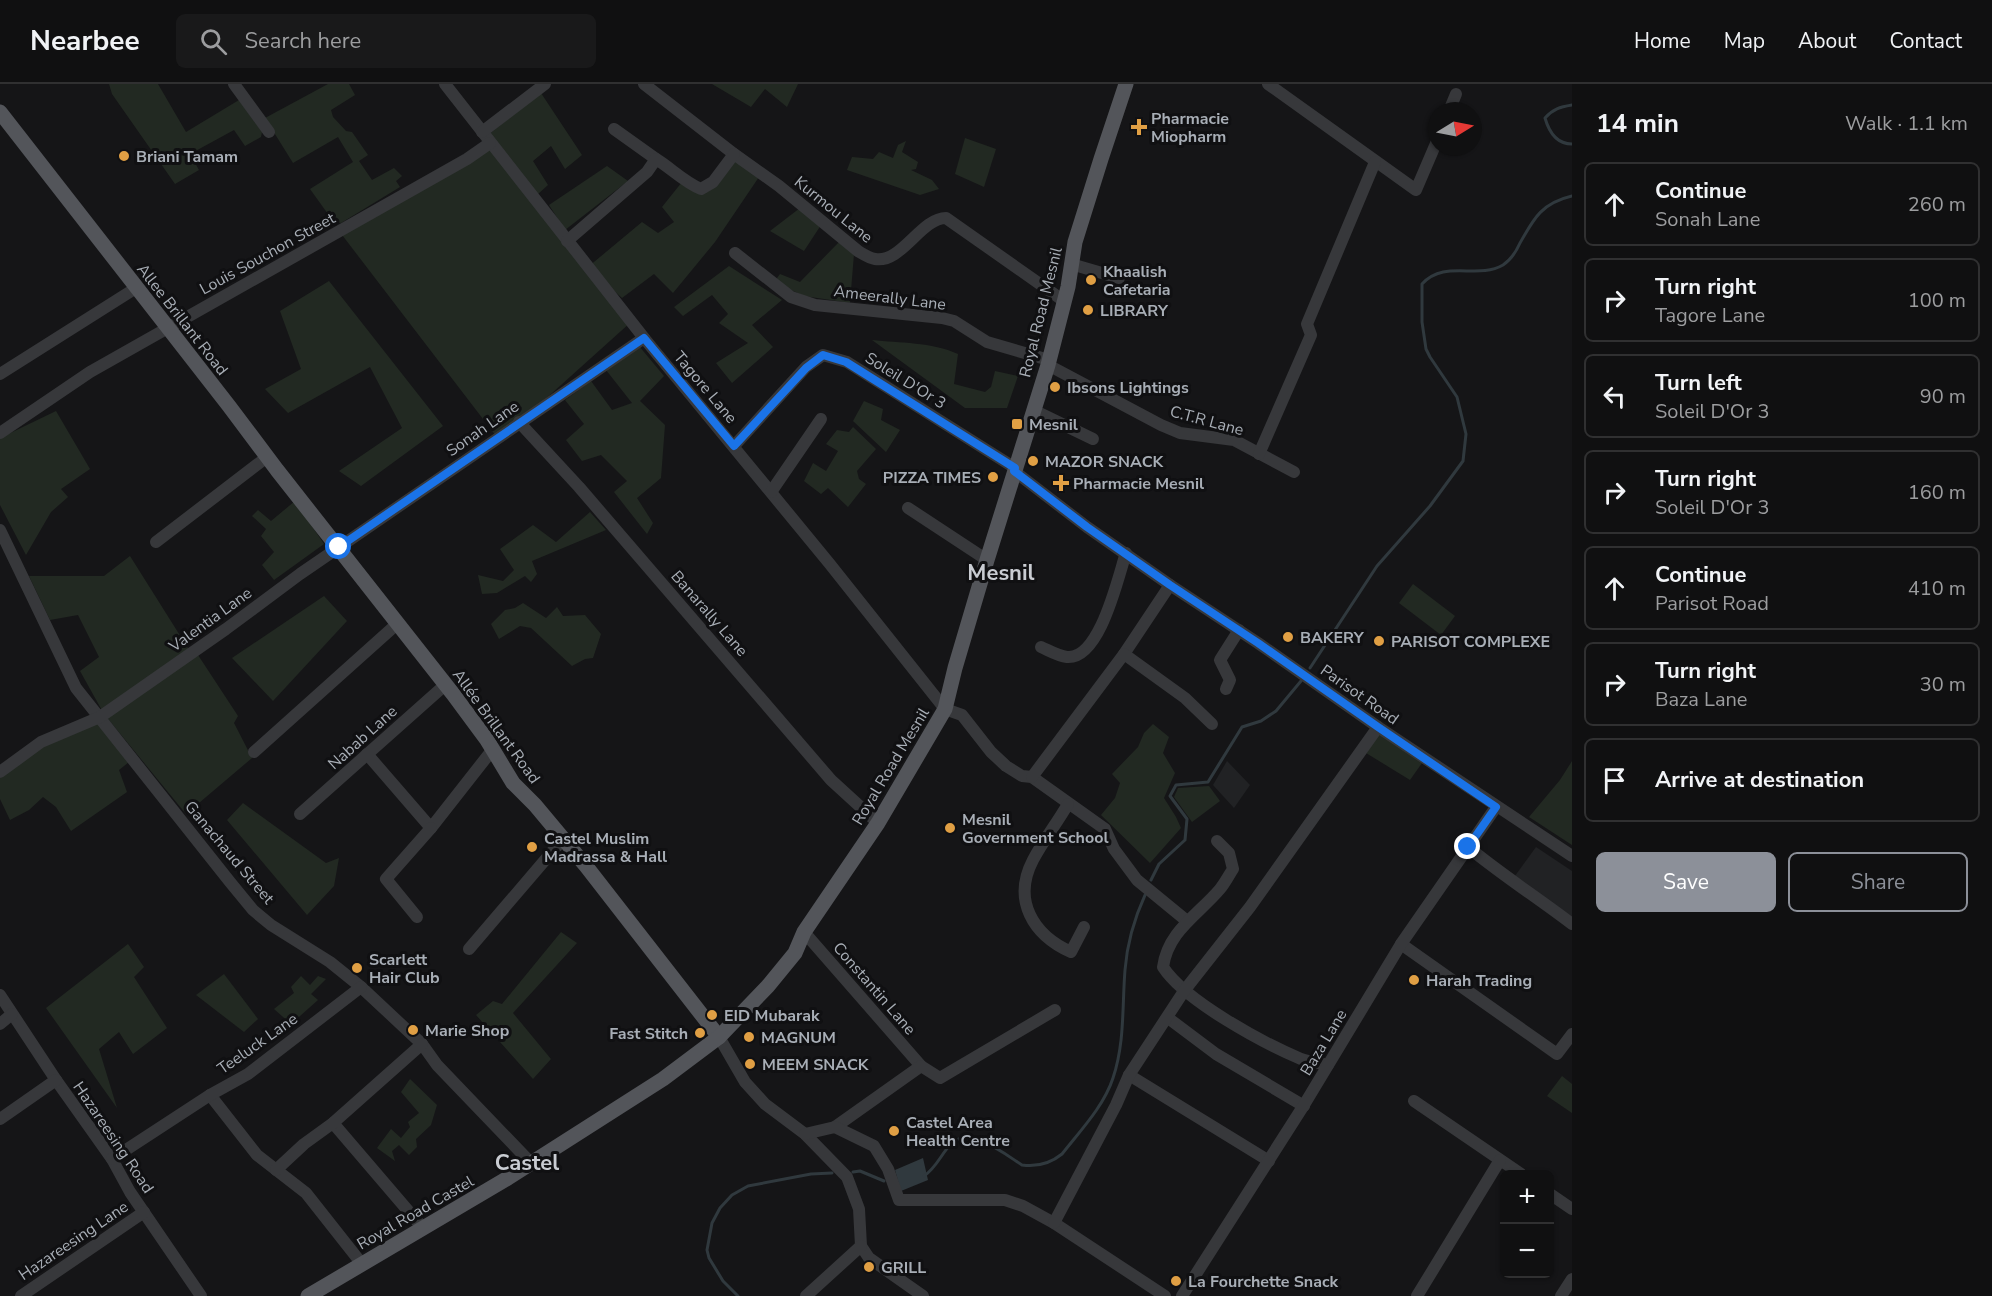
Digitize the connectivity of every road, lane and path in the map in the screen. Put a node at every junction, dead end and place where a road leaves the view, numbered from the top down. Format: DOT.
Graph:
graph roads {
  1 [pos="234,84"];
  2 [pos="445,84"];
  3 [pos="546,84"];
  4 [pos="644,84"];
  5 [pos="1268,84"];
  6 [pos="1125,89"];
  7 [pos="1456,94"];
  8 [pos="1453,102"];
  9 [pos="0,112"];
  10 [pos="614,129"];
  11 [pos="269,132"];
  12 [pos="482,132"];
  13 [pos="490,143"];
  14 [pos="734,154"];
  15 [pos="1431,156"];
  16 [pos="656,159"];
  17 [pos="1375,162"];
  18 [pos="567,241"];
  19 [pos="735,254"];
  20 [pos="1071,264"];
  21 [pos="1119,278"];
  22 [pos="136,288"];
  23 [pos="1064,301"];
  24 [pos="167,328"];
  25 [pos="644,338"];
  26 [pos="1049,363"];
  27 [pos="0,374"];
  28 [pos="1033,410"];
  29 [pos="821,419"];
  30 [pos="519,423"];
  31 [pos="0,433"];
  32 [pos="1093,439"];
  33 [pos="734,446"];
  34 [pos="1259,454"];
  35 [pos="267,457"];
  36 [pos="1015,470"];
  37 [pos="1294,472"];
  38 [pos="771,492"];
  39 [pos="908,508"];
  40 [pos="0,530"];
  41 [pos="156,542"];
  42 [pos="337,548"];
  43 [pos="1126,553"];
  44 [pos="987,560"];
  45 [pos="1170,585"];
  46 [pos="398,623"];
  47 [pos="1239,630"];
  48 [pos="1041,647"];
  49 [pos="1124,654"];
  50 [pos="445,685"];
  51 [pos="1226,689"];
  52 [pos="945,709"];
  53 [pos="100,717"];
  54 [pos="1212,724"];
  55 [pos="1378,727"];
  56 [pos="493,749"];
  57 [pos="254,752"];
  58 [pos="367,754"];
  59 [pos="0,772"];
  60 [pos="1032,777"];
  61 [pos="1068,804"];
  62 [pos="1496,807"];
  63 [pos="300,814"];
  64 [pos="878,824"];
  65 [pos="431,828"];
  66 [pos="563,839"];
  67 [pos="1217,841"];
  68 [pos="1468,847"];
  69 [pos="1572,856"];
  70 [pos="417,917"];
  71 [pos="1187,921"];
  72 [pos="1572,924"];
  73 [pos="1084,927"];
  74 [pos="804,932"];
  75 [pos="1401,944"];
  76 [pos="469,949"];
  77 [pos="361,987"];
  78 [pos="1184,991"];
  79 [pos="0,996"];
  80 [pos="1055,1010"];
  81 [pos="12,1014"];
  82 [pos="1168,1018"];
  83 [pos="0,1024"];
  84 [pos="1572,1034"];
  85 [pos="718,1037"];
  86 [pos="422,1044"];
  87 [pos="1328,1065"];
  88 [pos="921,1066"];
  89 [pos="1129,1075"];
  90 [pos="56,1080"];
  91 [pos="210,1095"];
  92 [pos="1414,1101"];
  93 [pos="1304,1106"];
  94 [pos="0,1119"];
  95 [pos="333,1123"];
  96 [pos="835,1127"];
  97 [pos="805,1134"];
  98 [pos="112,1159"];
  99 [pos="1500,1160"];
  100 [pos="1269,1161"];
  101 [pos="531,1163"];
  102 [pos="276,1170"];
  103 [pos="1515,1170"];
  104 [pos="1554,1197"];
  105 [pos="1572,1209"];
  106 [pos="144,1212"];
  107 [pos="1054,1223"];
  108 [pos="422,1227"];
  109 [pos="861,1246"];
  110 [pos="362,1264"];
  111 [pos="1572,1279"];
  112 [pos="21,1296"];
  113 [pos="201,1296"];
  114 [pos="308,1296"];
  115 [pos="806,1296"];
  116 [pos="924,1296"];
  117 [pos="1166,1296"];
  118 [pos="1182,1296"];
  119 [pos="1417,1296"];
  120 [pos="1561,1296"];
  1 -- 11 [label="street"];
  2 -- 12 [label="street, Tagore Lane"];
  3 -- 12 [label="street"];
  4 -- 14 [label="street, Kurmou Lane"];
  5 -- 17 [label="street"];
  6 -- 20 [label="main road, Royal Road Mesnil"];
  7 -- 8 [label="street"];
  9 -- 22 [label="main road, Allee Brillant Road"];
  10 -- 16 [label="street"];
  12 -- 13 [label="street, Tagore Lane"];
  13 -- 18 [label="street, Tagore Lane"];
  13 -- 24 [label="street, Louis Souchon Street"];
  14 -- 16 [label="street"];
  14 -- 23 [label="street, Kurmou Lane"];
  15 -- 17 [label="street"];
  16 -- 18 [label="street"];
  17 -- 34 [label="street"];
  18 -- 25 [label="street, Tagore Lane"];
  19 -- 26 [label="street, Ameerally Lane"];
  20 -- 21 [label="street"];
  20 -- 23 [label="main road, Royal Road Mesnil"];
  22 -- 24 [label="main road, Allee Brillant Road"];
  22 -- 27 [label="street"];
  23 -- 26 [label="main road, Royal Road Mesnil"];
  24 -- 31 [label="street, Louis Souchon Street"];
  24 -- 35 [label="main road, Allee Brillant Road"];
  25 -- 30 [label="street, Sonah Lane"];
  25 -- 33 [label="street, Tagore Lane"];
  26 -- 28 [label="main road, Royal Road Mesnil"];
  26 -- 34 [label="street, C.T.R Lane"];
  28 -- 32 [label="street"];
  28 -- 36 [label="main road, Royal Road Mesnil"];
  29 -- 38 [label="street"];
  30 -- 42 [label="street, Sonah Lane"];
  30 -- 64 [label="street, Banarally Lane"];
  33 -- 36 [label="street, Soleil D'Or 3"];
  33 -- 38 [label="street, Tagore Lane"];
  34 -- 37 [label="street, C.T.R Lane"];
  35 -- 41 [label="street"];
  35 -- 42 [label="main road, Allee Brillant Road"];
  36 -- 43 [label="street, Parisot Road"];
  36 -- 44 [label="main road, Royal Road Mesnil"];
  38 -- 52 [label="street, Tagore Lane"];
  39 -- 44 [label="street"];
  40 -- 53 [label="street, Ganachaud Street"];
  42 -- 46 [label="main road, Allée Brillant Road"];
  42 -- 53 [label="street, Valentia Lane"];
  43 -- 45 [label="street, Parisot Road"];
  43 -- 48 [label="street"];
  44 -- 52 [label="main road, Royal Road Mesnil"];
  45 -- 47 [label="street, Parisot Road"];
  45 -- 49 [label="street"];
  46 -- 50 [label="main road, Allée Brillant Road"];
  46 -- 57 [label="street"];
  47 -- 51 [label="street"];
  47 -- 55 [label="street, Parisot Road"];
  49 -- 54 [label="street"];
  49 -- 60 [label="street"];
  50 -- 56 [label="main road, Allée Brillant Road"];
  50 -- 58 [label="street, Nabab Lane"];
  52 -- 60 [label="street, Tagore Lane"];
  52 -- 64 [label="main road, Royal Road Mesnil"];
  53 -- 59 [label="street, Valentia Lane"];
  53 -- 77 [label="street, Ganachaud Street"];
  55 -- 62 [label="street, Parisot Road"];
  55 -- 78 [label="street"];
  56 -- 65 [label="street"];
  56 -- 66 [label="main road, Allée Brillant Road"];
  58 -- 63 [label="street, Nabab Lane"];
  58 -- 65 [label="street"];
  60 -- 61 [label="street, Tagore Lane"];
  61 -- 71 [label="street, Tagore Lane"];
  61 -- 73 [label="street"];
  62 -- 68 [label="street, Baza Lane"];
  62 -- 69 [label="street, Parisot Road"];
  64 -- 74 [label="main road, Royal Road Mesnil"];
  65 -- 70 [label="street"];
  66 -- 76 [label="street"];
  66 -- 85 [label="main road, Allée Brillant Road"];
  67 -- 71 [label="street"];
  68 -- 72 [label="street"];
  68 -- 75 [label="street, Baza Lane"];
  71 -- 78 [label="street"];
  74 -- 85 [label="main road, Royal Road Mesnil"];
  74 -- 88 [label="street, Constantin Lane"];
  75 -- 84 [label="street"];
  75 -- 87 [label="street, Baza Lane"];
  77 -- 86 [label="street, Ganachaud Street"];
  77 -- 91 [label="street, Teeluck Lane"];
  78 -- 82 [label="street"];
  78 -- 87 [label="street"];
  79 -- 81 [label="street, Hazareesing Road"];
  80 -- 88 [label="street"];
  81 -- 83 [label="street"];
  81 -- 90 [label="street, Hazareesing Road"];
  82 -- 89 [label="street"];
  82 -- 93 [label="street"];
  85 -- 97 [label="street"];
  85 -- 101 [label="main road, Royal Road Castel"];
  86 -- 95 [label="street"];
  86 -- 101 [label="street, Ganachaud Street"];
  87 -- 93 [label="street, Baza Lane"];
  88 -- 96 [label="street"];
  89 -- 100 [label="street"];
  89 -- 107 [label="street"];
  90 -- 94 [label="street"];
  90 -- 98 [label="street, Hazareesing Road"];
  91 -- 98 [label="street"];
  91 -- 102 [label="street, Teeluck Lane"];
  92 -- 99 [label="street"];
  93 -- 100 [label="street, Baza Lane"];
  95 -- 102 [label="street"];
  95 -- 108 [label="street"];
  96 -- 97 [label="street"];
  96 -- 107 [label="street"];
  97 -- 109 [label="street"];
  98 -- 106 [label="street, Hazareesing Road"];
  99 -- 103 [label="street"];
  99 -- 119 [label="street"];
  100 -- 118 [label="street, Baza Lane"];
  101 -- 108 [label="main road, Royal Road Castel"];
  102 -- 110 [label="street, Teeluck Lane"];
  104 -- 105 [label="street"];
  106 -- 112 [label="street, Hazareesing Lane"];
  106 -- 113 [label="street, Hazareesing Road"];
  107 -- 117 [label="street"];
  108 -- 110 [label="main road, Royal Road Castel"];
  109 -- 115 [label="street"];
  109 -- 116 [label="street"];
  110 -- 114 [label="main road, Royal Road Castel"];
  111 -- 120 [label="street"];
}
